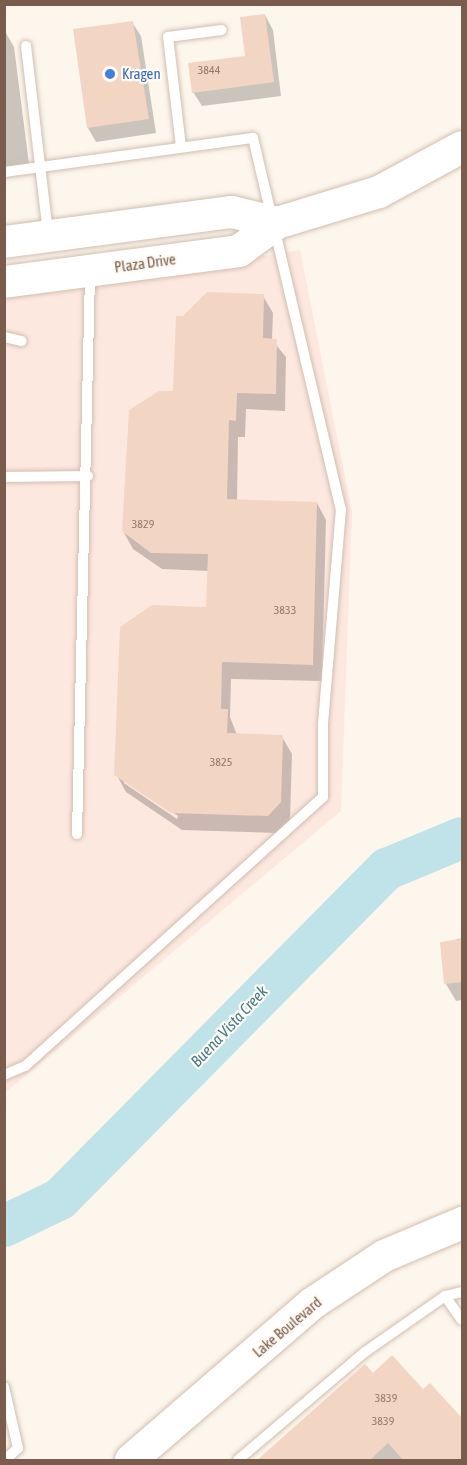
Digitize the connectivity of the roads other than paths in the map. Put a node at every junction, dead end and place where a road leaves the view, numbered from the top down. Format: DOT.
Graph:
graph roads {
  1 [pos="222,30"];
  2 [pos="26,46"];
  3 [pos="181,147"];
  4 [pos="462,147"];
  5 [pos="37,168"];
  6 [pos="4,172"];
  7 [pos="277,223"];
  8 [pos="49,236"];
  9 [pos="4,242"];
  10 [pos="90,271"];
  11 [pos="4,282"];
  12 [pos="4,337"];
  13 [pos="22,341"];
  14 [pos="88,476"];
  15 [pos="4,477"];
  16 [pos="77,834"];
  17 [pos="4,1075"];
  18 [pos="462,1223"];
  19 [pos="462,1292"];
  20 [pos="445,1296"];
  21 [pos="462,1320"];
  22 [pos="4,1387"];
  23 [pos="5,1461"];
  24 [pos="131,1461"];
  25 [pos="238,1461"];
  1 -- 3 [label="lane"];
  2 -- 5 [label="lane"];
  3 -- 5 [label="lane"];
  3 -- 7 [label="lane"];
  4 -- 7 [label="main road, Plaza Drive"];
  5 -- 6 [label="lane"];
  5 -- 8 [label="lane"];
  7 -- 8 [label="main road, Plaza Drive"];
  7 -- 10 [label="main road, Plaza Drive"];
  7 -- 17 [label="lane"];
  8 -- 9 [label="main road, Plaza Drive"];
  10 -- 11 [label="main road, Plaza Drive"];
  10 -- 14 [label="lane"];
  12 -- 13 [label="lane"];
  14 -- 15 [label="lane"];
  14 -- 16 [label="lane"];
  18 -- 24 [label="main road, Lake Boulevard"];
  19 -- 20 [label="lane"];
  20 -- 21 [label="lane"];
  20 -- 25 [label="lane"];
  22 -- 23 [label="lane"];
}
